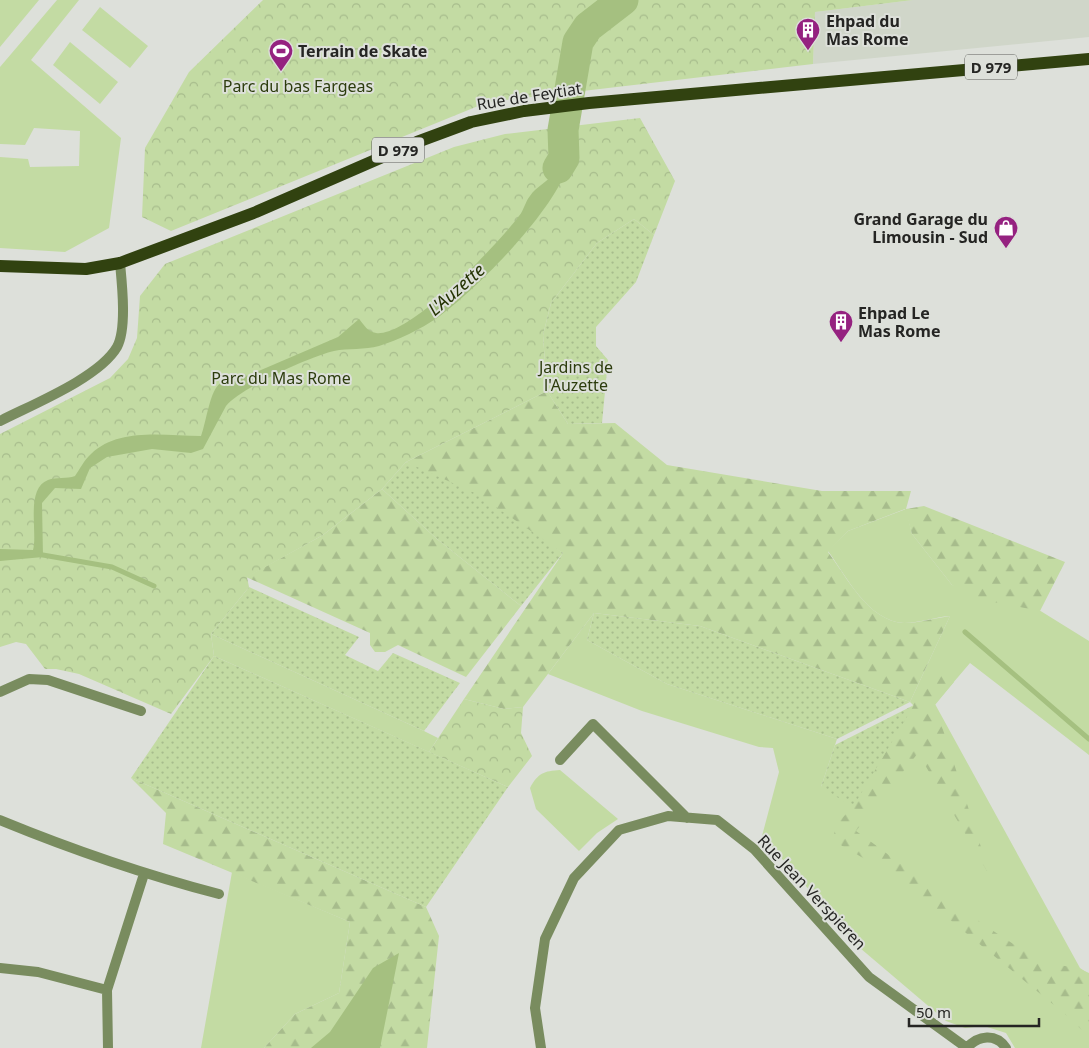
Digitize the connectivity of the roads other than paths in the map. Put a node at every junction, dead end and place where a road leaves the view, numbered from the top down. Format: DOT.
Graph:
graph roads {
  1 [pos="1089,59"];
  2 [pos="120,263"];
  3 [pos="0,266"];
  4 [pos="0,421"];
  5 [pos="0,692"];
  6 [pos="141,711"];
  7 [pos="560,760"];
  8 [pos="687,818"];
  9 [pos="0,820"];
  10 [pos="144,874"];
  11 [pos="219,894"];
  12 [pos="0,968"];
  13 [pos="107,990"];
  14 [pos="108,1048"];
  15 [pos="541,1048"];
  16 [pos="967,1048"];
  17 [pos="1006,1048"];
  1 -- 2 [label="main road, Rue de Feytiat / D 979"];
  2 -- 3 [label="main road, Rue de Feytiat / D 979"];
  2 -- 4 [label="street"];
  5 -- 6 [label="street"];
  7 -- 8 [label="street"];
  8 -- 15 [label="street, Rue Jean Verspieren"];
  8 -- 16 [label="street, Rue Jean Verspieren"];
  9 -- 10 [label="street"];
  10 -- 11 [label="street"];
  10 -- 13 [label="street"];
  12 -- 13 [label="street"];
  13 -- 14 [label="street"];
  16 -- 17 [label="street"];
}
